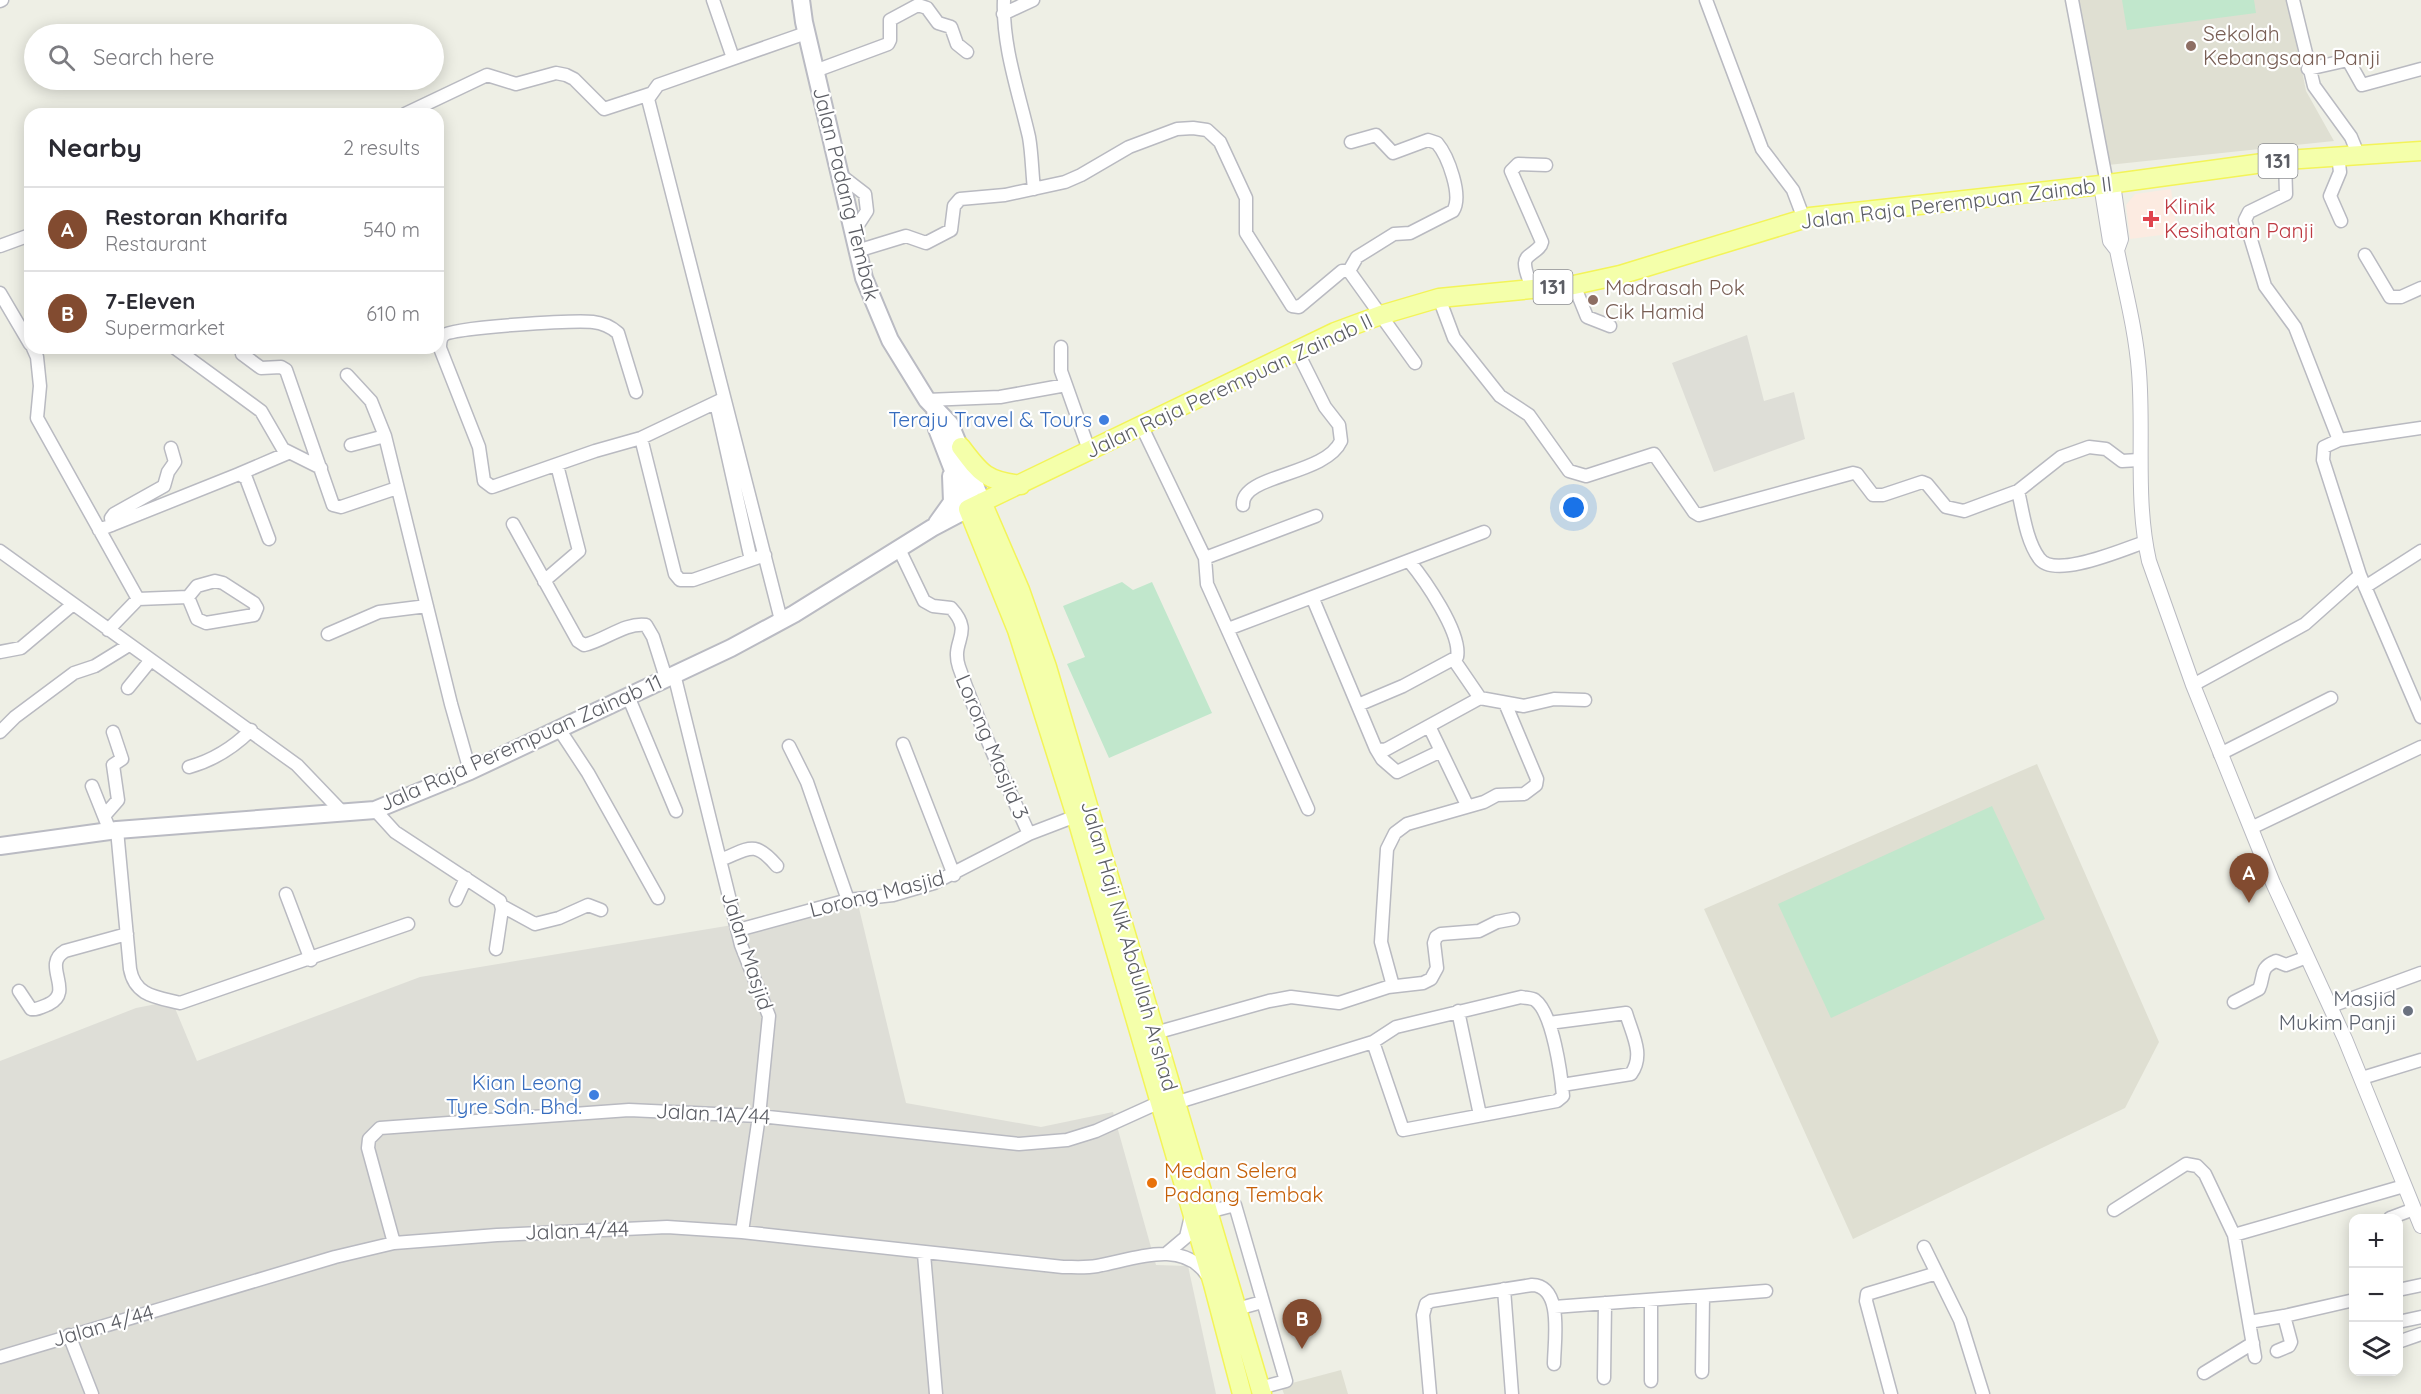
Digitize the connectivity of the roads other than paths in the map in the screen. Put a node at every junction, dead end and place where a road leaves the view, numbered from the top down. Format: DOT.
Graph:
graph roads {
  1 [pos="713,0"];
  2 [pos="801,0"];
  3 [pos="1004,0"];
  4 [pos="1033,0"];
  5 [pos="1706,0"];
  6 [pos="2072,0"];
  7 [pos="2293,0"];
  8 [pos="1004,14"];
  9 [pos="806,33"];
  10 [pos="967,52"];
  11 [pos="733,58"];
  12 [pos="2308,69"];
  13 [pos="2421,69"];
  14 [pos="815,71"];
  15 [pos="650,94"];
  16 [pos="418,108"];
  17 [pos="1351,142"];
  18 [pos="2421,151"];
  19 [pos="2358,154"];
  20 [pos="2338,155"];
  21 [pos="2285,160"];
  22 [pos="1546,165"];
  23 [pos="2107,184"];
  24 [pos="1034,189"];
  25 [pos="1804,219"];
  26 [pos="2341,221"];
  27 [pos="24,238"];
  28 [pos="0,246"];
  29 [pos="857,251"];
  30 [pos="2365,255"];
  31 [pos="1349,271"];
  32 [pos="1574,285"];
  33 [pos="2421,288"];
  34 [pos="1532,289"];
  35 [pos="0,293"];
  36 [pos="1439,298"];
  37 [pos="1381,315"];
  38 [pos="1610,326"];
  39 [pos="24,334"];
  40 [pos="444,335"];
  41 [pos="1061,347"];
  42 [pos="1297,351"];
  43 [pos="36,354"];
  44 [pos="183,354"];
  45 [pos="242,354"];
  46 [pos="442,354"];
  47 [pos="1415,363"];
  48 [pos="347,375"];
  49 [pos="1066,385"];
  50 [pos="636,392"];
  51 [pos="720,401"];
  52 [pos="931,405"];
  53 [pos="1141,425"];
  54 [pos="2421,428"];
  55 [pos="385,436"];
  56 [pos="641,438"];
  57 [pos="2339,440"];
  58 [pos="351,445"];
  59 [pos="171,448"];
  60 [pos="1089,450"];
  61 [pos="288,453"];
  62 [pos="955,453"];
  63 [pos="2139,460"];
  64 [pos="557,465"];
  65 [pos="321,468"];
  66 [pos="239,474"];
  67 [pos="164,486"];
  68 [pos="1021,486"];
  69 [pos="397,488"];
  70 [pos="2018,491"];
  71 [pos="170,501"];
  72 [pos="1243,505"];
  73 [pos="975,506"];
  74 [pos="1316,516"];
  75 [pos="513,524"];
  76 [pos="112,525"];
  77 [pos="932,528"];
  78 [pos="99,530"];
  79 [pos="1484,532"];
  80 [pos="269,539"];
  81 [pos="2145,542"];
  82 [pos="899,549"];
  83 [pos="2421,550"];
  84 [pos="0,551"];
  85 [pos="765,555"];
  86 [pos="1205,558"];
  87 [pos="751,560"];
  88 [pos="1409,561"];
  89 [pos="2360,575"];
  90 [pos="544,580"];
  91 [pos="2365,587"];
  92 [pos="188,597"];
  93 [pos="138,599"];
  94 [pos="1313,599"];
  95 [pos="72,605"];
  96 [pos="427,606"];
  97 [pos="781,620"];
  98 [pos="1228,629"];
  99 [pos="108,630"];
  100 [pos="328,634"];
  101 [pos="129,645"];
  102 [pos="0,652"];
  103 [pos="1454,660"];
  104 [pos="150,661"];
  105 [pos="670,676"];
  106 [pos="2193,685"];
  107 [pos="128,687"];
  108 [pos="628,696"];
  109 [pos="1480,698"];
  110 [pos="2331,698"];
  111 [pos="1585,700"];
  112 [pos="1505,703"];
  113 [pos="1358,705"];
  114 [pos="2421,717"];
  115 [pos="1429,726"];
  116 [pos="559,729"];
  117 [pos="250,730"];
  118 [pos="0,732"];
  119 [pos="113,732"];
  120 [pos="903,744"];
  121 [pos="789,746"];
  122 [pos="2421,747"];
  123 [pos="1376,749"];
  124 [pos="1441,751"];
  125 [pos="2220,754"];
  126 [pos="189,767"];
  127 [pos="470,771"];
  128 [pos="92,786"];
  129 [pos="1467,805"];
  130 [pos="1308,809"];
  131 [pos="375,810"];
  132 [pos="676,811"];
  133 [pos="342,812"];
  134 [pos="1076,816"];
  135 [pos="110,825"];
  136 [pos="2251,828"];
  137 [pos="1029,834"];
  138 [pos="0,846"];
  139 [pos="720,860"];
  140 [pos="777,866"];
  141 [pos="954,875"];
  142 [pos="466,878"];
  143 [pos="286,894"];
  144 [pos="658,898"];
  145 [pos="456,900"];
  146 [pos="848,900"];
  147 [pos="502,906"];
  148 [pos="601,910"];
  149 [pos="1513,919"];
  150 [pos="408,924"];
  151 [pos="738,930"];
  152 [pos="127,934"];
  153 [pos="496,949"];
  154 [pos="2307,957"];
  155 [pos="310,960"];
  156 [pos="2421,973"];
  157 [pos="1393,986"];
  158 [pos="19,990"];
  159 [pos="2234,1002"];
  160 [pos="2331,1006"];
  161 [pos="1458,1011"];
  162 [pos="1549,1023"];
  163 [pos="1155,1033"];
  164 [pos="1372,1042"];
  165 [pos="2421,1060"];
  166 [pos="2362,1078"];
  167 [pos="1562,1085"];
  168 [pos="1168,1102"];
  169 [pos="1480,1115"];
  170 [pos="759,1116"];
  171 [pos="2404,1186"];
  172 [pos="2415,1202"];
  173 [pos="2114,1210"];
  174 [pos="1200,1214"];
  175 [pos="2396,1214"];
  176 [pos="2421,1226"];
  177 [pos="742,1232"];
  178 [pos="2234,1235"];
  179 [pos="394,1243"];
  180 [pos="1924,1247"];
  181 [pos="1167,1253"];
  182 [pos="924,1254"];
  183 [pos="1937,1273"];
  184 [pos="1213,1284"];
  185 [pos="2421,1285"];
  186 [pos="1504,1289"];
  187 [pos="2403,1289"];
  188 [pos="1766,1291"];
  189 [pos="1703,1296"];
  190 [pos="1651,1300"];
  191 [pos="2349,1301"];
  192 [pos="1262,1302"];
  193 [pos="1605,1304"];
  194 [pos="1554,1307"];
  195 [pos="1237,1308"];
  196 [pos="2284,1316"];
  197 [pos="2421,1317"];
  198 [pos="2403,1321"];
  199 [pos="2249,1322"];
  200 [pos="2421,1334"];
  201 [pos="69,1335"];
  202 [pos="2403,1340"];
  203 [pos="2253,1343"];
  204 [pos="2277,1351"];
  205 [pos="0,1356"];
  206 [pos="2255,1357"];
  207 [pos="1554,1364"];
  208 [pos="1702,1372"];
  209 [pos="2204,1373"];
  210 [pos="1604,1378"];
  211 [pos="1651,1381"];
  212 [pos="1261,1391"];
  213 [pos="92,1394"];
  214 [pos="936,1394"];
  215 [pos="1242,1394"];
  216 [pos="1430,1394"];
  217 [pos="1512,1394"];
  218 [pos="1891,1394"];
  219 [pos="1983,1394"];
  1 -- 11 [label="street"];
  2 -- 9 [label="main road, Jalan Padang Tembak"];
  3 -- 8 [label="street"];
  4 -- 8 [label="street"];
  5 -- 25 [label="street"];
  6 -- 23 [label="street"];
  7 -- 12 [label="street"];
  8 -- 24 [label="street"];
  9 -- 11 [label="street"];
  9 -- 14 [label="main road, Jalan Padang Tembak"];
  10 -- 14 [label="street"];
  11 -- 15 [label="street"];
  12 -- 13 [label="street"];
  12 -- 19 [label="street"];
  14 -- 29 [label="main road, Jalan Padang Tembak"];
  15 -- 16 [label="street"];
  15 -- 51 [label="street"];
  17 -- 31 [label="street"];
  18 -- 19 [label="main road, Jalan Raja Perempuan Zainab II / 131"];
  19 -- 20 [label="main road, Jalan Raja Perempuan Zainab II / 131"];
  20 -- 21 [label="main road, Jalan Raja Perempuan Zainab II / 131"];
  20 -- 26 [label="street"];
  21 -- 23 [label="main road, Jalan Raja Perempuan Zainab II / 131"];
  21 -- 57 [label="street"];
  22 -- 34 [label="street"];
  23 -- 25 [label="main road, Jalan Raja Perempuan Zainab II / 131"];
  23 -- 63 [label="street"];
  24 -- 29 [label="street"];
  24 -- 31 [label="street"];
  25 -- 32 [label="main road, Jalan Raja Perempuan Zainab II / 131"];
  27 -- 28 [label="street"];
  29 -- 52 [label="main road, Jalan Padang Tembak"];
  30 -- 33 [label="street"];
  31 -- 37 [label="street"];
  32 -- 34 [label="main road, Jalan Raja Perempuan Zainab II / 131"];
  32 -- 38 [label="street"];
  34 -- 36 [label="main road, Jalan Raja Perempuan Zainab II / 131"];
  35 -- 39 [label="street"];
  36 -- 37 [label="main road, Jalan Raja Perempuan Zainab II / 131"];
  36 -- 70 [label="street"];
  37 -- 42 [label="main road, Jalan Raja Perempuan Zainab II / 131"];
  37 -- 47 [label="street"];
  40 -- 50 [label="street"];
  41 -- 49 [label="street"];
  42 -- 53 [label="main road, Jalan Raja Perempuan Zainab II / 131"];
  42 -- 72 [label="street"];
  43 -- 78 [label="street"];
  44 -- 61 [label="street"];
  45 -- 65 [label="street"];
  46 -- 64 [label="street"];
  48 -- 55 [label="street"];
  49 -- 52 [label="street"];
  49 -- 60 [label="street"];
  51 -- 56 [label="street"];
  51 -- 85 [label="street"];
  51 -- 87 [label="street"];
  52 -- 62 [label="main road, Jalan Padang Tembak"];
  53 -- 60 [label="main road, Jalan Raja Perempuan Zainab II / 131"];
  53 -- 86 [label="street"];
  54 -- 57 [label="street"];
  55 -- 58 [label="street"];
  55 -- 69 [label="street"];
  56 -- 64 [label="street"];
  56 -- 87 [label="street"];
  57 -- 89 [label="street"];
  59 -- 67 [label="street"];
  60 -- 68 [label="main road, Jalan Raja Perempuan Zainab II / 131"];
  61 -- 65 [label="street"];
  61 -- 66 [label="street"];
  62 -- 68 [label="main road"];
  62 -- 73 [label="main road, Jalan Padang Tembak"];
  62 -- 77 [label="main road"];
  63 -- 70 [label="street"];
  63 -- 81 [label="street"];
  64 -- 90 [label="street"];
  65 -- 69 [label="street"];
  66 -- 71 [label="street"];
  66 -- 80 [label="street"];
  67 -- 71 [label="street"];
  67 -- 76 [label="street"];
  68 -- 73 [label="main road, Jalan Raja Perempuan Zainab II / 131"];
  69 -- 96 [label="street"];
  70 -- 81 [label="street"];
  71 -- 76 [label="street"];
  73 -- 77 [label="main road, Jala Raja Perempuan Zainab 11"];
  73 -- 134 [label="main road, Jalan Haji Nik Abdullah Arshad"];
  73 -- 163 [label="main road, Jalan Haji Nik Abdullah Arshad"];
  74 -- 86 [label="street"];
  75 -- 90 [label="street"];
  76 -- 78 [label="street"];
  77 -- 82 [label="main road, Jala Raja Perempuan Zainab 11"];
  78 -- 93 [label="street"];
  79 -- 88 [label="street"];
  81 -- 106 [label="street"];
  82 -- 97 [label="main road, Jala Raja Perempuan Zainab 11"];
  82 -- 137 [label="street, Lorong Masjid 3"];
  83 -- 91 [label="street"];
  84 -- 95 [label="street"];
  85 -- 87 [label="street"];
  85 -- 97 [label="street"];
  86 -- 98 [label="street"];
  88 -- 94 [label="street"];
  88 -- 103 [label="street"];
  89 -- 91 [label="street"];
  89 -- 106 [label="street"];
  90 -- 105 [label="street, Jalan Masjid"];
  91 -- 114 [label="street"];
  92 -- 92 [label="street"];
  92 -- 93 [label="street"];
  93 -- 99 [label="street"];
  94 -- 98 [label="street"];
  94 -- 113 [label="street"];
  95 -- 99 [label="street"];
  95 -- 102 [label="street"];
  96 -- 100 [label="street"];
  96 -- 127 [label="street"];
  97 -- 105 [label="main road, Jala Raja Perempuan Zainab 11"];
  98 -- 130 [label="street"];
  99 -- 101 [label="street"];
  101 -- 104 [label="street"];
  101 -- 118 [label="street"];
  103 -- 109 [label="street"];
  103 -- 113 [label="street"];
  104 -- 107 [label="street"];
  104 -- 117 [label="street"];
  105 -- 108 [label="main road, Jala Raja Perempuan Zainab 11"];
  105 -- 139 [label="street, Jalan Masjid"];
  106 -- 125 [label="street"];
  108 -- 116 [label="main road, Jala Raja Perempuan Zainab 11"];
  108 -- 132 [label="street"];
  109 -- 112 [label="street"];
  109 -- 115 [label="street"];
  110 -- 125 [label="street"];
  111 -- 112 [label="street"];
  112 -- 129 [label="street"];
  113 -- 123 [label="street"];
  115 -- 123 [label="street"];
  115 -- 124 [label="street"];
  116 -- 127 [label="main road, Jala Raja Perempuan Zainab 11"];
  116 -- 144 [label="street"];
  117 -- 126 [label="street"];
  117 -- 133 [label="street"];
  119 -- 135 [label="street"];
  120 -- 141 [label="street"];
  121 -- 146 [label="street"];
  122 -- 136 [label="street"];
  123 -- 124 [label="street"];
  124 -- 129 [label="street"];
  125 -- 136 [label="street"];
  127 -- 131 [label="main road, Jala Raja Perempuan Zainab 11"];
  128 -- 135 [label="street"];
  129 -- 157 [label="street"];
  131 -- 133 [label="main road, Jala Raja Perempuan Zainab 11"];
  131 -- 142 [label="street"];
  133 -- 135 [label="main road, Jala Raja Perempuan Zainab 11"];
  134 -- 137 [label="street, Lorong Masjid"];
  134 -- 168 [label="main road, Jalan Haji Nik Abdullah Arshad"];
  135 -- 138 [label="main road, Jala Raja Perempuan Zainab 11"];
  135 -- 152 [label="street"];
  136 -- 154 [label="street"];
  137 -- 141 [label="street, Lorong Masjid"];
  139 -- 140 [label="street"];
  139 -- 151 [label="street, Jalan Masjid"];
  141 -- 146 [label="street, Lorong Masjid"];
  142 -- 145 [label="street"];
  142 -- 147 [label="street"];
  143 -- 155 [label="street"];
  146 -- 151 [label="street, Lorong Masjid"];
  147 -- 148 [label="street"];
  147 -- 153 [label="street"];
  149 -- 157 [label="street"];
  150 -- 155 [label="street"];
  151 -- 170 [label="street, Jalan Masjid"];
  152 -- 155 [label="street"];
  152 -- 158 [label="street"];
  154 -- 159 [label="street"];
  154 -- 160 [label="street"];
  156 -- 160 [label="street"];
  157 -- 163 [label="street"];
  160 -- 166 [label="street"];
  161 -- 162 [label="street, Jalan 1A/44"];
  161 -- 164 [label="street, Jalan 1A/44"];
  161 -- 169 [label="street"];
  162 -- 167 [label="street"];
  162 -- 167 [label="street"];
  163 -- 168 [label="main road, Jalan Haji Nik Abdullah Arshad"];
  164 -- 168 [label="street, Jalan 1A/44"];
  164 -- 169 [label="street"];
  165 -- 166 [label="street"];
  166 -- 171 [label="street"];
  167 -- 169 [label="street"];
  168 -- 170 [label="street, Jalan 1A/44"];
  168 -- 174 [label="main road, Jalan Haji Nik Abdullah Arshad"];
  170 -- 177 [label="street, Jalan Masjid"];
  170 -- 179 [label="street, Jalan 1A/44"];
  171 -- 172 [label="street"];
  171 -- 178 [label="street"];
  172 -- 175 [label="street"];
  172 -- 176 [label="street"];
  173 -- 178 [label="street"];
  174 -- 181 [label="street"];
  174 -- 184 [label="main road, Jalan Haji Nik Abdullah Arshad"];
  174 -- 192 [label="street"];
  174 -- 195 [label="main road, Jalan Haji Nik Abdullah Arshad"];
  177 -- 179 [label="street, Jalan 4/44"];
  177 -- 182 [label="street, Jalan 4/44"];
  178 -- 199 [label="street"];
  179 -- 201 [label="street, Jalan 4/44"];
  180 -- 183 [label="street"];
  181 -- 182 [label="street, Jalan 4/44"];
  181 -- 184 [label="street"];
  182 -- 214 [label="street"];
  183 -- 218 [label="street"];
  183 -- 219 [label="street"];
  184 -- 215 [label="main road, Jalan Haji Nik Abdullah Arshad"];
  185 -- 187 [label="street"];
  186 -- 194 [label="street"];
  186 -- 216 [label="street"];
  186 -- 217 [label="street"];
  188 -- 189 [label="street"];
  189 -- 190 [label="street"];
  189 -- 208 [label="street"];
  190 -- 193 [label="street"];
  190 -- 211 [label="street"];
  191 -- 196 [label="street"];
  192 -- 195 [label="street"];
  192 -- 212 [label="street"];
  193 -- 194 [label="street"];
  193 -- 210 [label="street"];
  194 -- 207 [label="street"];
  195 -- 212 [label="main road, Jalan Haji Nik Abdullah Arshad"];
  196 -- 199 [label="street"];
  196 -- 204 [label="street"];
  197 -- 198 [label="street"];
  199 -- 203 [label="street"];
  200 -- 202 [label="street"];
  201 -- 205 [label="street, Jalan 4/44"];
  201 -- 213 [label="street"];
  203 -- 206 [label="street"];
  203 -- 209 [label="street"];
}
